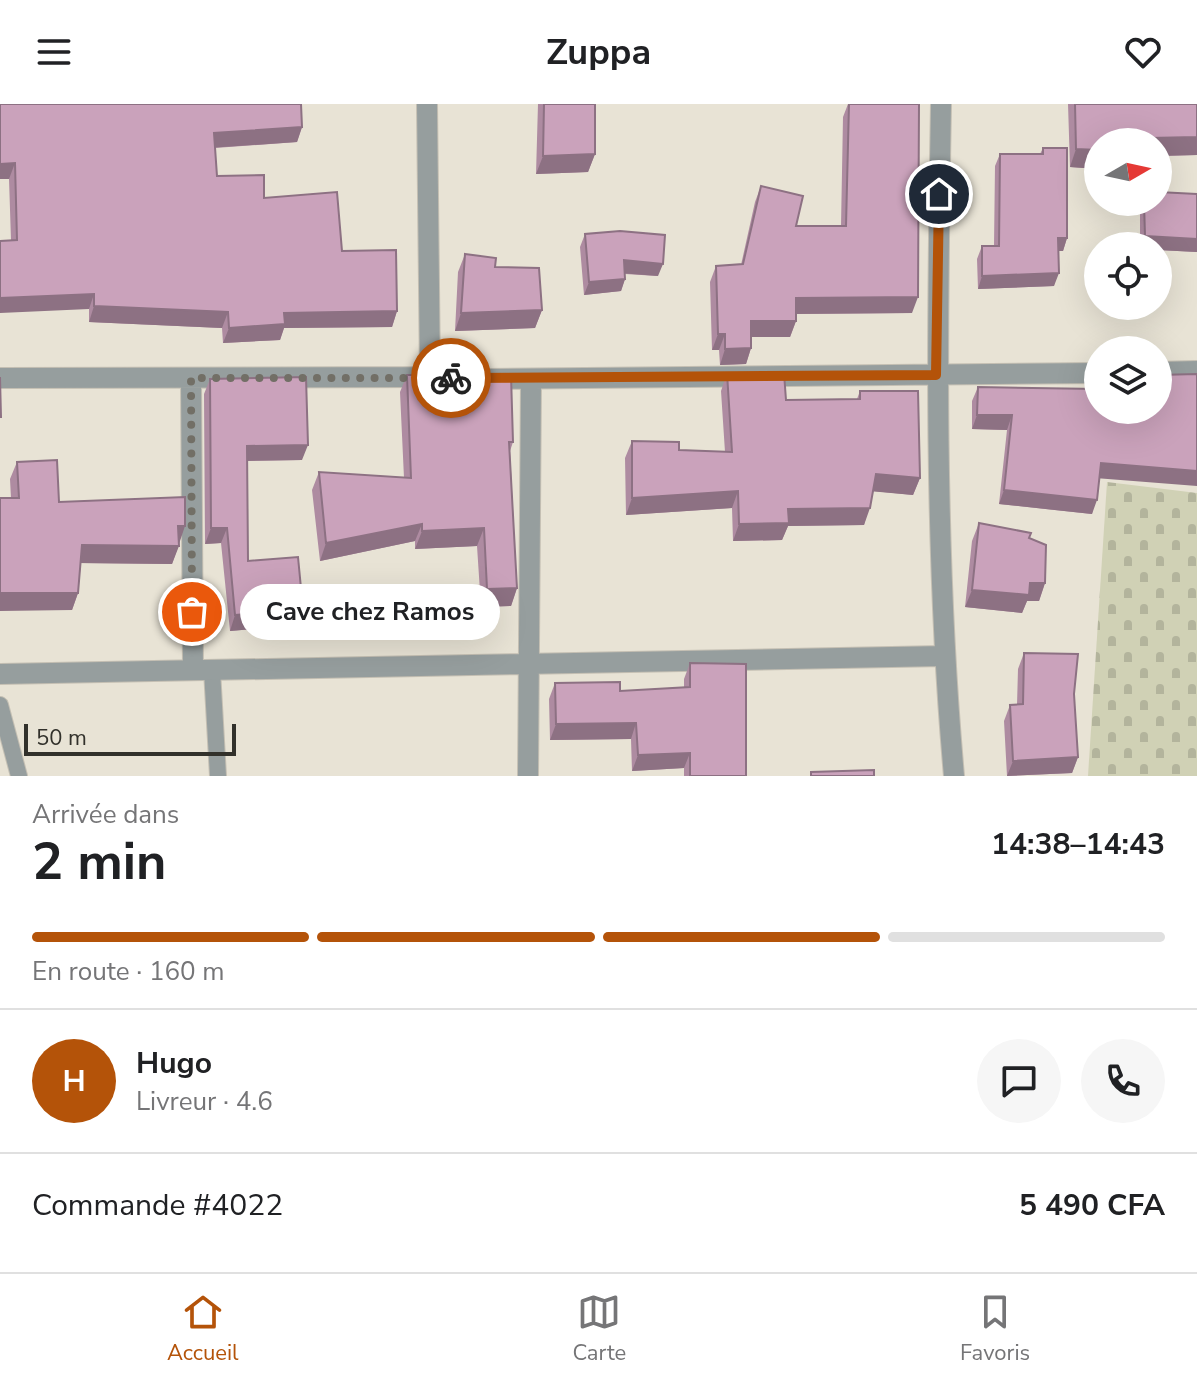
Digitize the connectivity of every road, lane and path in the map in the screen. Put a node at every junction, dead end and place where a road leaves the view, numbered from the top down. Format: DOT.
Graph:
graph roads {
  1 [pos="427,104"];
  2 [pos="941,104"];
  3 [pos="1197,371"];
  4 [pos="1172,372"];
  5 [pos="1084,373"];
  6 [pos="936,375"];
  7 [pos="444,377"];
  8 [pos="0,378"];
  9 [pos="191,378"];
  10 [pos="531,380"];
  11 [pos="943,656"];
  12 [pos="530,665"];
  13 [pos="202,670"];
  14 [pos="0,674"];
  15 [pos="0,705"];
  16 [pos="19,776"];
  17 [pos="218,776"];
  18 [pos="528,776"];
  19 [pos="954,776"];
  1 -- 7 [label="street"];
  2 -- 6 [label="street"];
  3 -- 4 [label="street"];
  5 -- 6 [label="street"];
  6 -- 10 [label="street"];
  6 -- 11 [label="street"];
  7 -- 9 [label="street"];
  7 -- 10 [label="street"];
  8 -- 9 [label="street"];
  9 -- 13 [label="street"];
  10 -- 12 [label="street"];
  11 -- 12 [label="street"];
  11 -- 19 [label="street"];
  12 -- 13 [label="street"];
  12 -- 18 [label="street"];
  13 -- 14 [label="street"];
  13 -- 17 [label="lane"];
  15 -- 16 [label="lane"];
}
